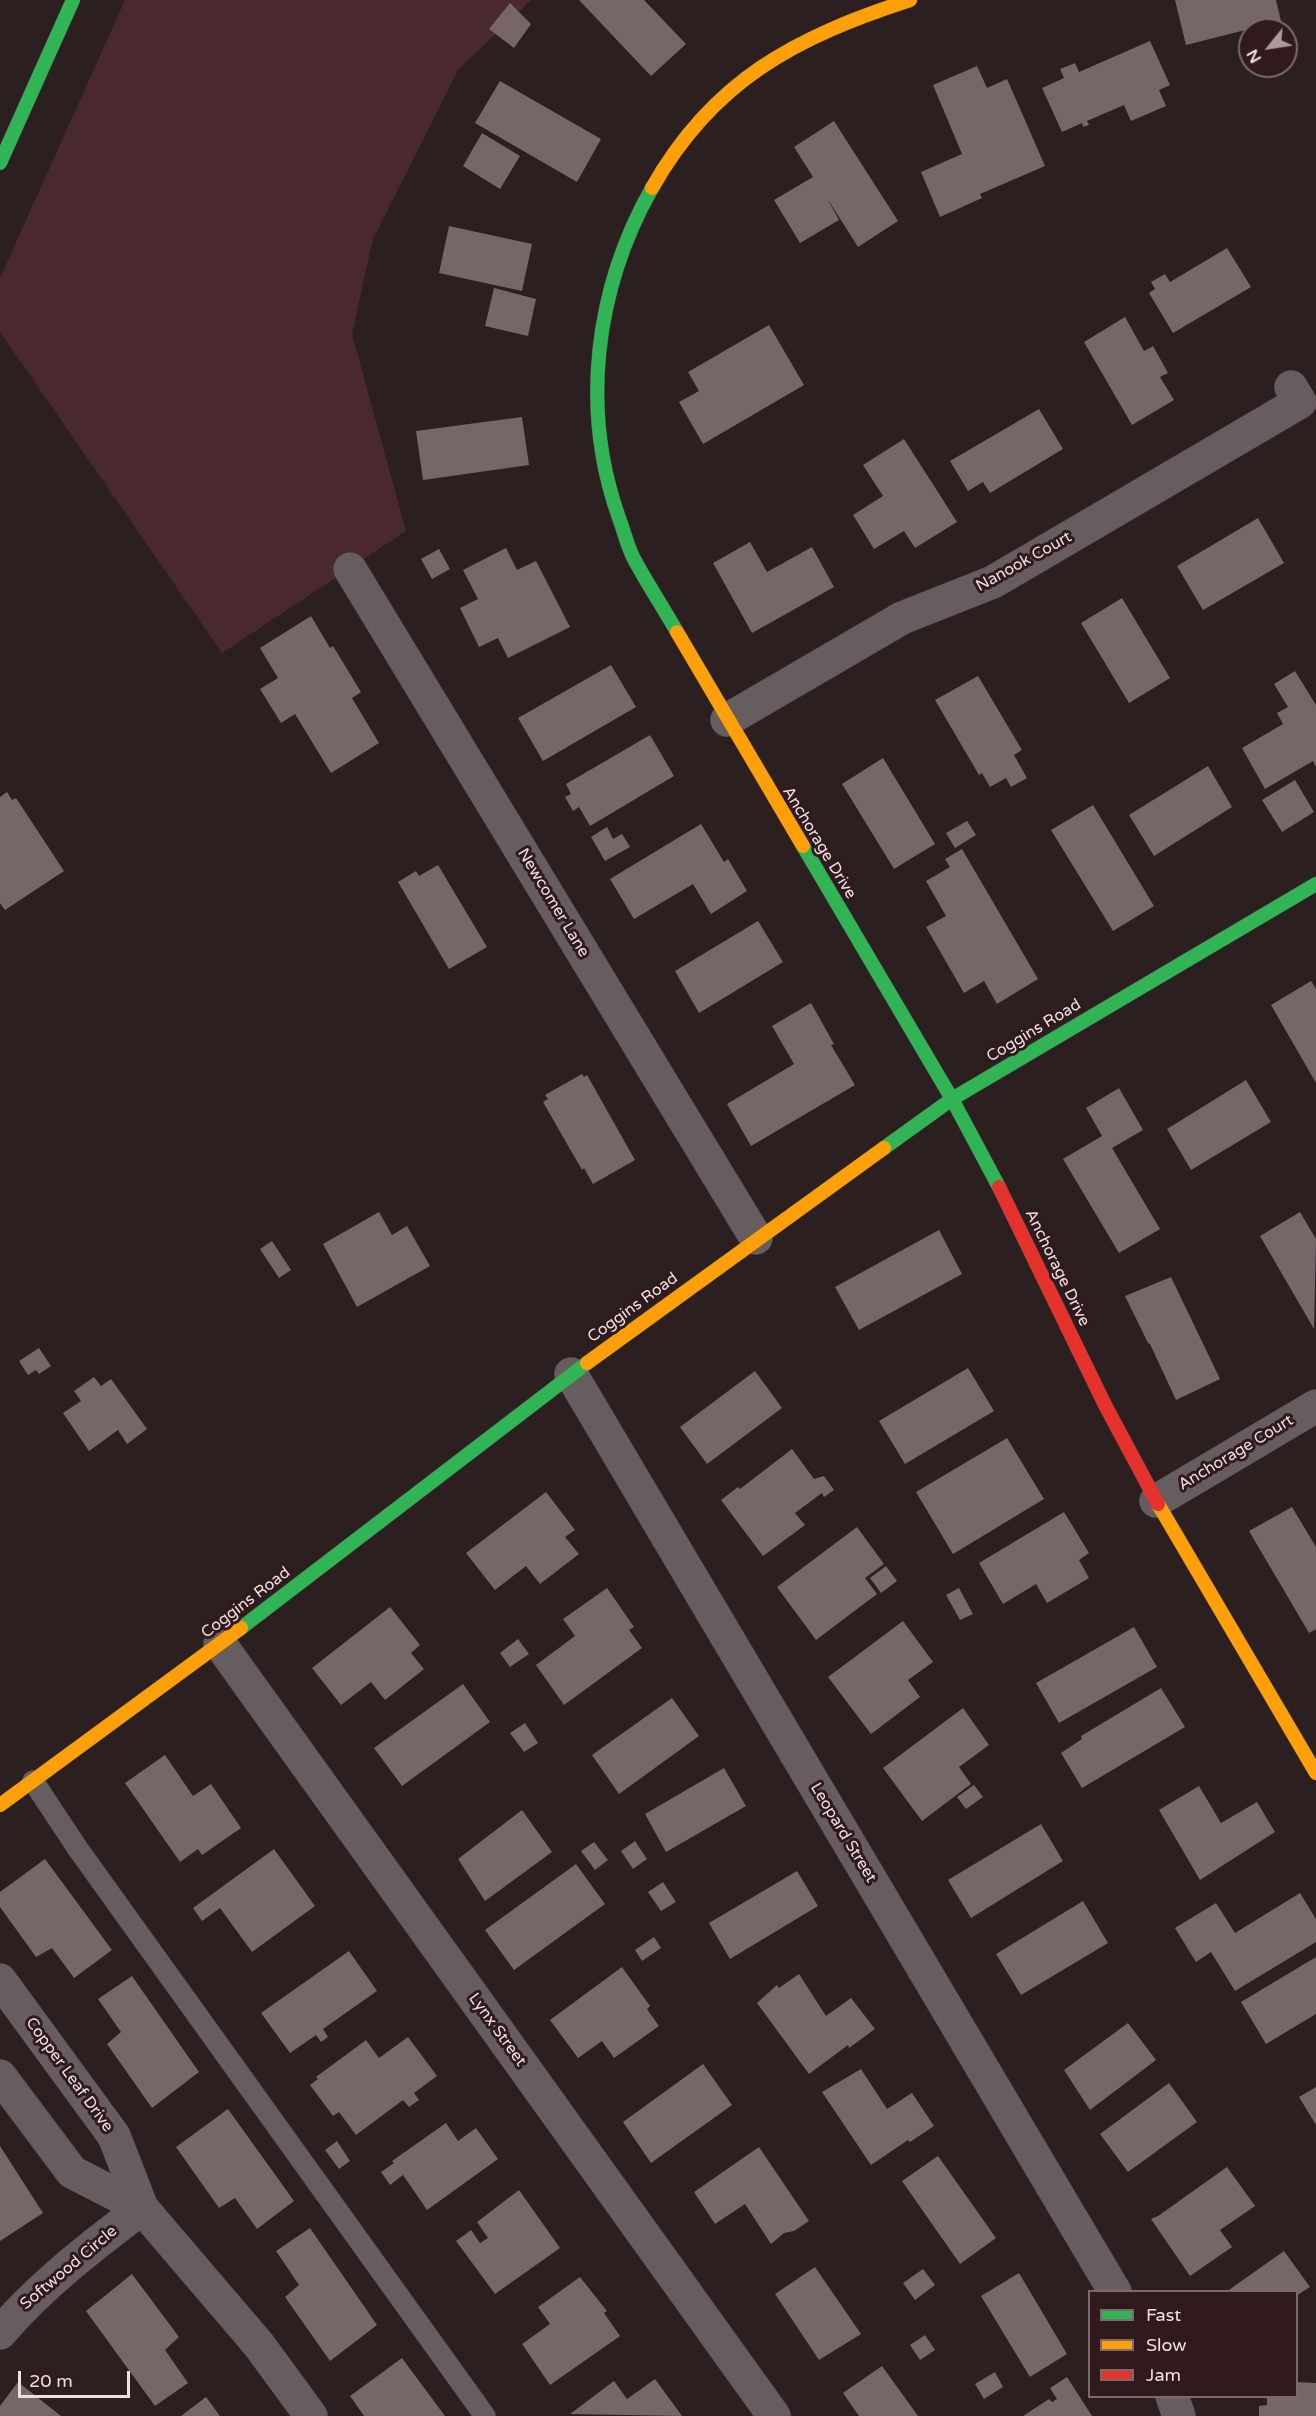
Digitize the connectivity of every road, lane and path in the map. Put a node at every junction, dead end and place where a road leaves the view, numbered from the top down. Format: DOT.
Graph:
graph roads {
  1 [pos="73,0"];
  2 [pos="910,0"];
  3 [pos="0,163"];
  4 [pos="1291,387"];
  5 [pos="350,569"];
  6 [pos="727,720"];
  7 [pos="1316,884"];
  8 [pos="952,1099"];
  9 [pos="756,1238"];
  10 [pos="571,1374"];
  11 [pos="1316,1406"];
  12 [pos="1156,1501"];
  13 [pos="220,1644"];
  14 [pos="1316,1773"];
  15 [pos="33,1781"];
  16 [pos="0,1805"];
  17 [pos="0,1980"];
  18 [pos="0,2076"];
  19 [pos="142,2208"];
  20 [pos="1114,2290"];
  21 [pos="0,2333"];
  22 [pos="1172,2398"];
  23 [pos="311,2416"];
  24 [pos="485,2416"];
  25 [pos="774,2416"];
  26 [pos="1179,2416"];
  1 -- 3 [label="main road"];
  2 -- 6 [label="main road, Anchorage Drive"];
  4 -- 6 [label="street, Nanook Court"];
  5 -- 9 [label="street, Newcomer Lane"];
  6 -- 8 [label="main road, Anchorage Drive"];
  7 -- 8 [label="main road, Coggins Road"];
  8 -- 9 [label="main road, Coggins Road"];
  8 -- 12 [label="main road, Anchorage Drive"];
  9 -- 10 [label="main road, Coggins Road"];
  10 -- 13 [label="main road, Coggins Road"];
  10 -- 20 [label="street, Leopard Street"];
  11 -- 12 [label="street, Anchorage Court"];
  12 -- 14 [label="main road, Anchorage Drive"];
  13 -- 15 [label="main road, Coggins Road"];
  13 -- 25 [label="street, Lynx Street"];
  15 -- 16 [label="main road, Coggins Road"];
  15 -- 24 [label="lane"];
  17 -- 19 [label="street, Copper Leaf Drive"];
  18 -- 19 [label="street, Copper Leaf Drive"];
  19 -- 21 [label="street, Softwood Circle"];
  19 -- 23 [label="street, Copper Leaf Drive"];
  22 -- 26 [label="street"];
}
